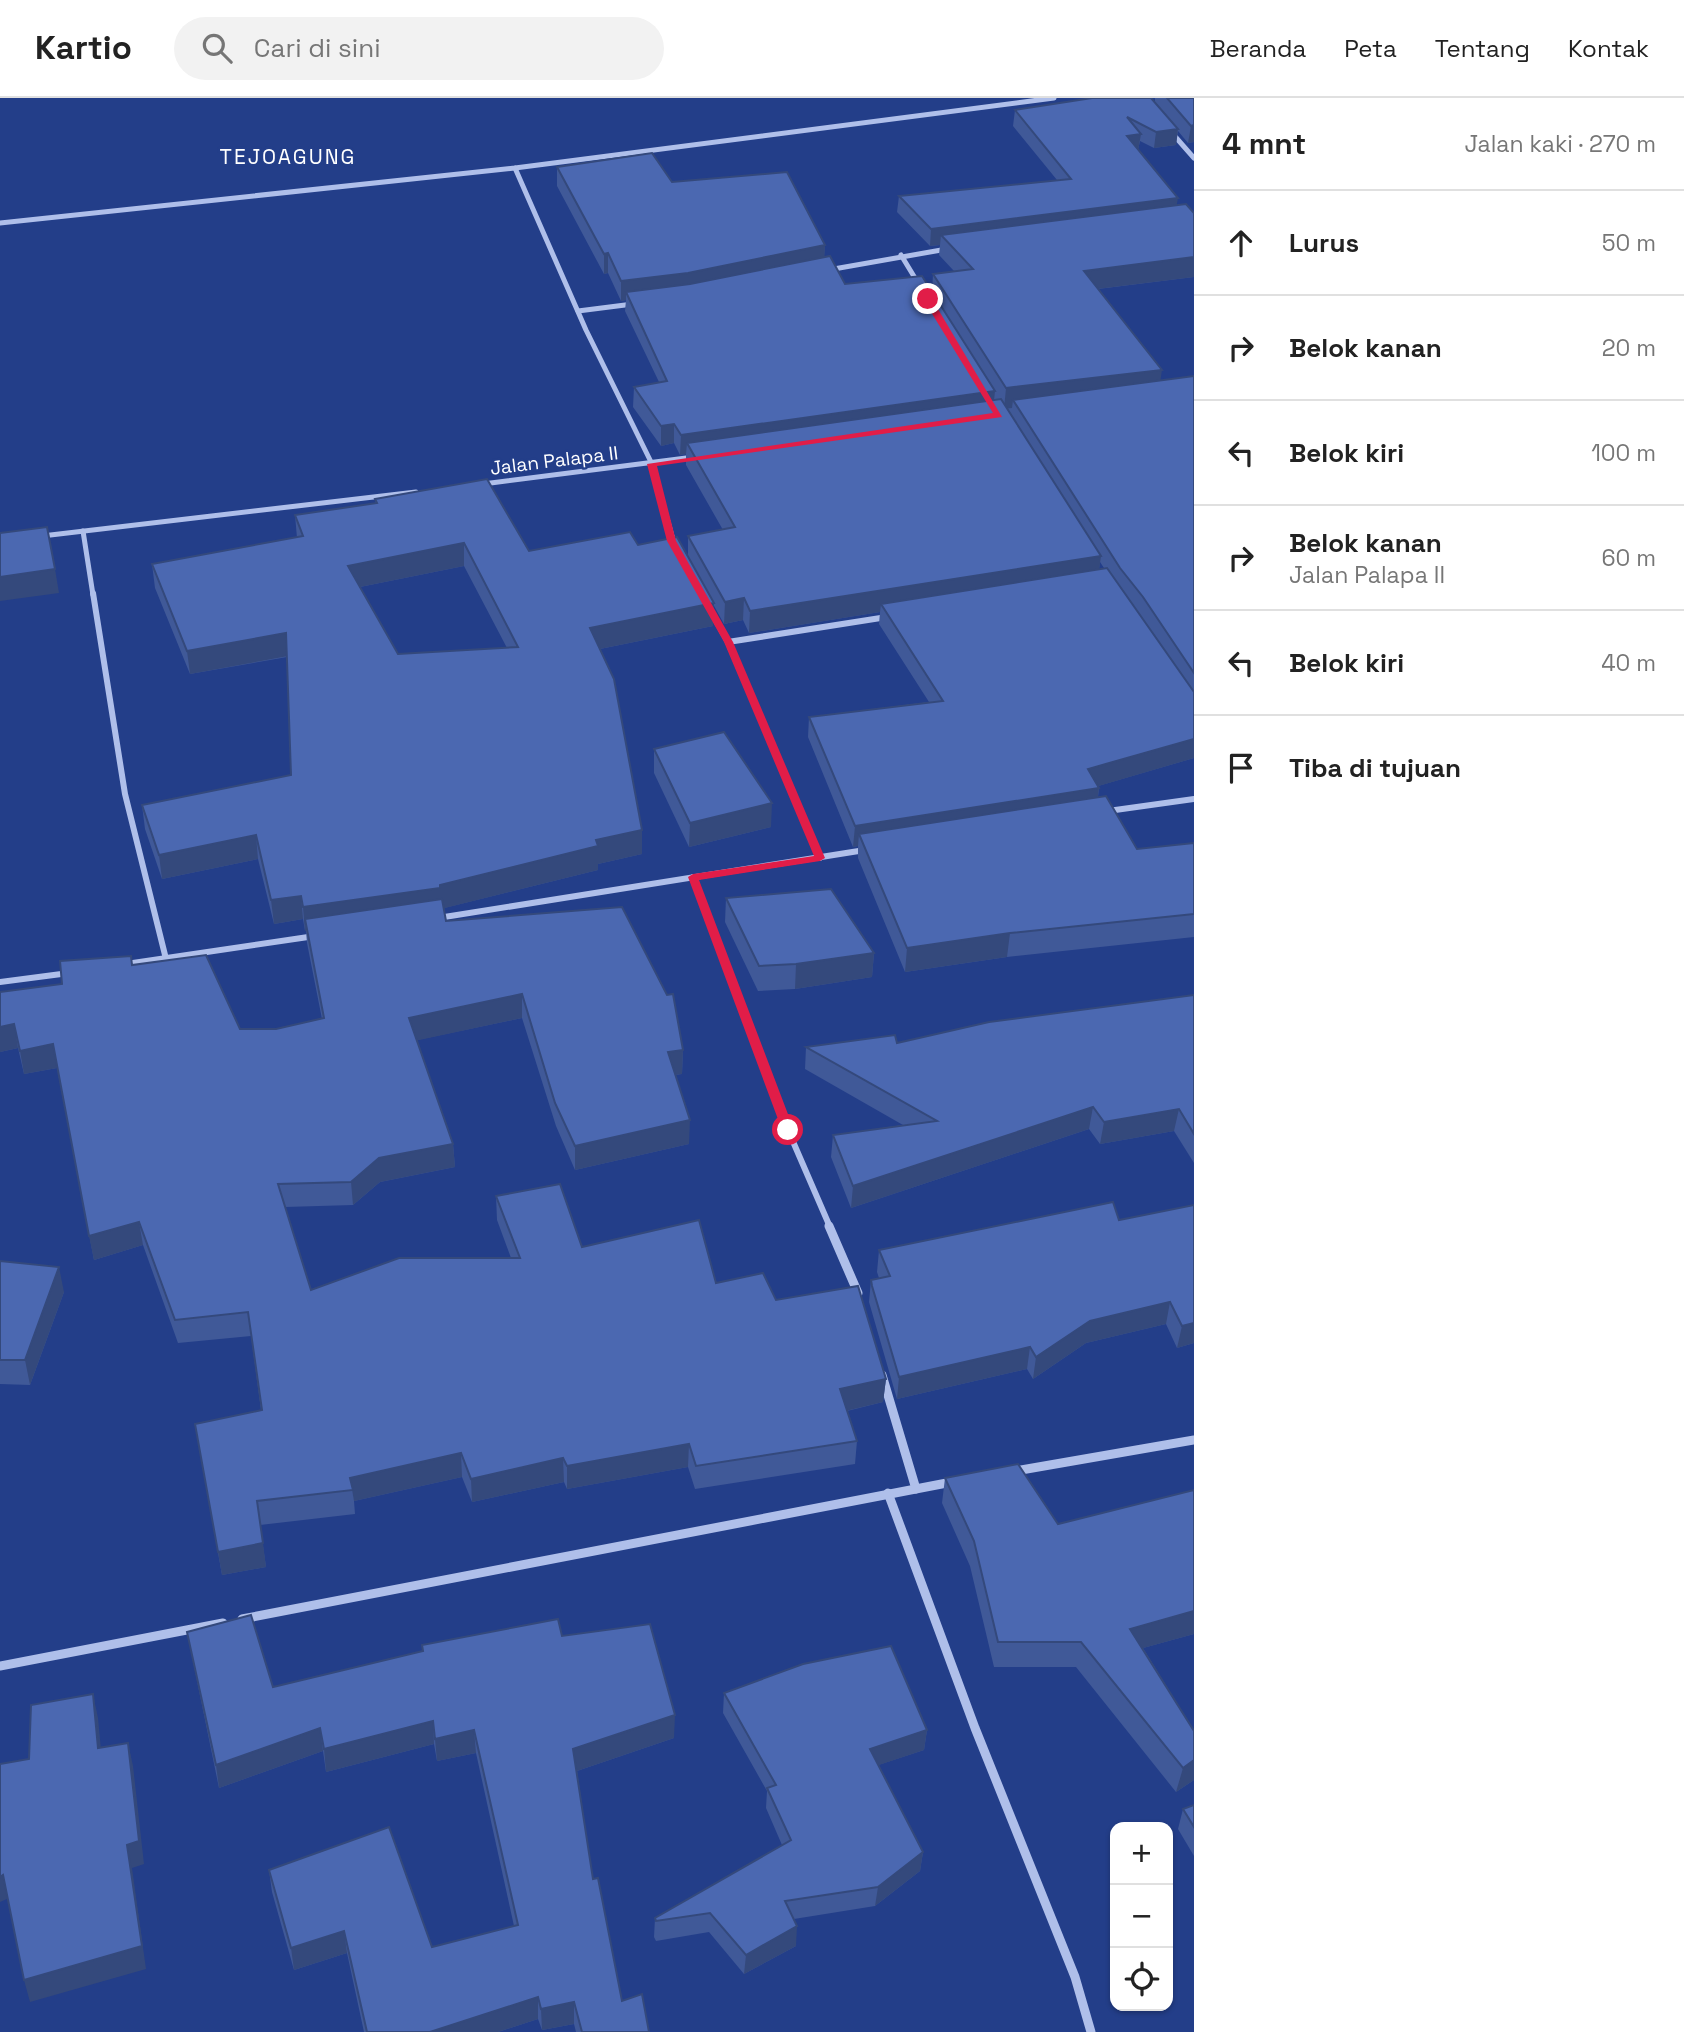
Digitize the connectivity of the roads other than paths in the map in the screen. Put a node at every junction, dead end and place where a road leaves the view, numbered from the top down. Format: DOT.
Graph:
graph roads {
  1 [pos="1054,98"];
  2 [pos="1168,128"];
  3 [pos="1194,158"];
  4 [pos="515,168"];
  5 [pos="0,223"];
  6 [pos="954,248"];
  7 [pos="901,255"];
  8 [pos="821,271"];
  9 [pos="921,288"];
  10 [pos="647,303"];
  11 [pos="578,311"];
  12 [pos="698,457"];
  13 [pos="652,464"];
  14 [pos="474,485"];
  15 [pos="419,492"];
  16 [pos="83,531"];
  17 [pos="27,538"];
  18 [pos="678,552"];
  19 [pos="703,597"];
  20 [pos="890,616"];
  21 [pos="728,642"];
  22 [pos="1194,799"];
  23 [pos="1101,813"];
  24 [pos="874,848"];
  25 [pos="820,858"];
  26 [pos="693,877"];
  27 [pos="430,919"];
  28 [pos="324,935"];
  29 [pos="166,959"];
  30 [pos="110,967"];
  31 [pos="83,971"];
  32 [pos="0,982"];
  33 [pos="863,1308"];
  34 [pos="881,1371"];
  35 [pos="1194,1440"];
  36 [pos="999,1474"];
  37 [pos="958,1481"];
  38 [pos="916,1489"];
  39 [pos="888,1493"];
  40 [pos="0,1667"];
  41 [pos="1091,2032"];
  1 -- 4 [label="street"];
  2 -- 3 [label="street"];
  4 -- 5 [label="street"];
  4 -- 11 [label="street"];
  6 -- 7 [label="street"];
  7 -- 8 [label="street"];
  7 -- 9 [label="street"];
  10 -- 11 [label="street"];
  11 -- 13 [label="street"];
  12 -- 13 [label="street, Jalan Palapa II"];
  13 -- 14 [label="street, Jalan Palapa II"];
  13 -- 18 [label="street"];
  15 -- 16 [label="street"];
  16 -- 17 [label="street"];
  16 -- 29 [label="street"];
  19 -- 21 [label="street"];
  20 -- 21 [label="street"];
  21 -- 25 [label="street"];
  22 -- 23 [label="street"];
  24 -- 25 [label="street"];
  25 -- 26 [label="street"];
  26 -- 27 [label="street"];
  26 -- 33 [label="street"];
  28 -- 29 [label="street"];
  29 -- 30 [label="street"];
  31 -- 32 [label="street"];
  34 -- 38 [label="street"];
  35 -- 36 [label="street"];
  37 -- 38 [label="street"];
  38 -- 39 [label="street"];
  39 -- 40 [label="street"];
  39 -- 41 [label="street"];
}
